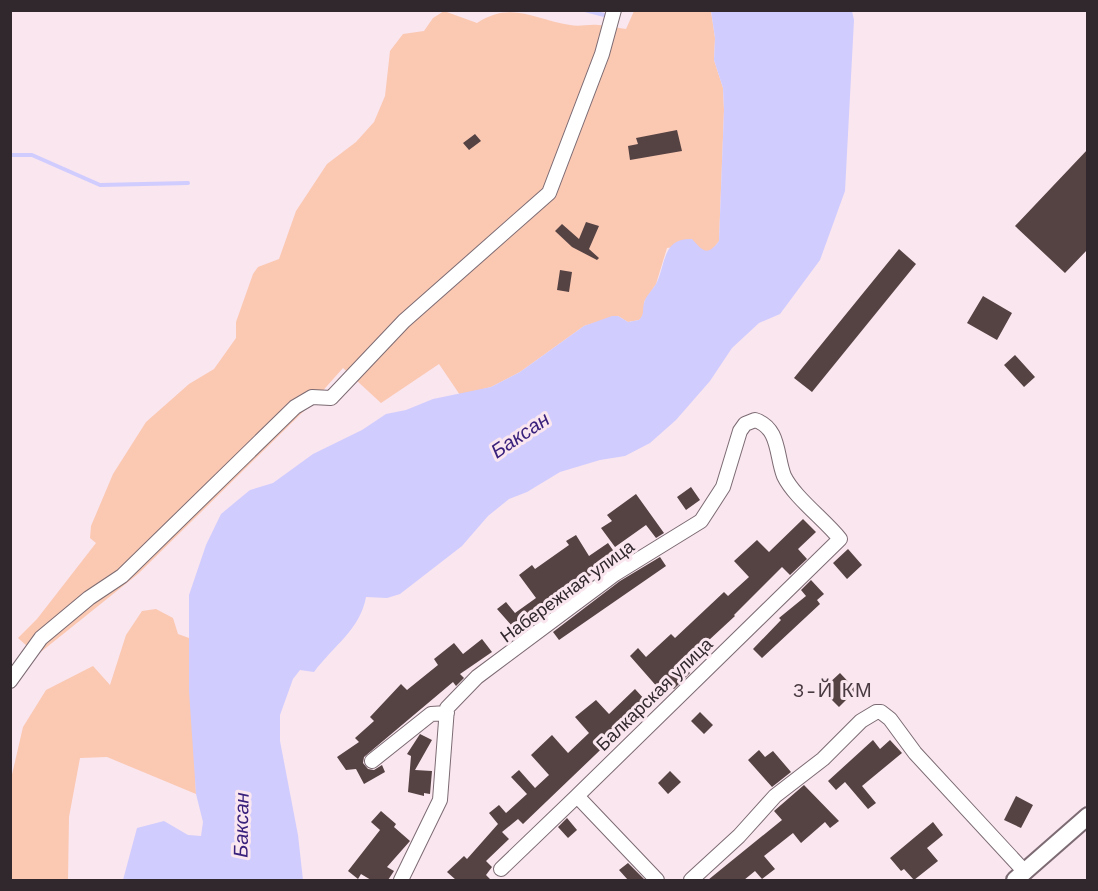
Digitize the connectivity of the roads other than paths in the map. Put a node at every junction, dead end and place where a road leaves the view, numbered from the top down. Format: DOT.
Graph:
graph roads {
  1 [pos="614,10"];
  2 [pos="840,539"];
  3 [pos="10,681"];
  4 [pos="447,713"];
  5 [pos="372,761"];
  6 [pos="577,796"];
  7 [pos="1088,816"];
  8 [pos="501,869"];
  9 [pos="1020,876"];
  10 [pos="401,880"];
  11 [pos="657,880"];
  12 [pos="691,880"];
  1 -- 3 [label="street"];
  2 -- 4 [label="street, Набережная улица"];
  2 -- 6 [label="street, Балкарская улица"];
  4 -- 5 [label="street"];
  4 -- 10 [label="street"];
  6 -- 8 [label="street, Балкарская улица"];
  6 -- 11 [label="street"];
  7 -- 9 [label="main road"];
  9 -- 12 [label="street"];
}
